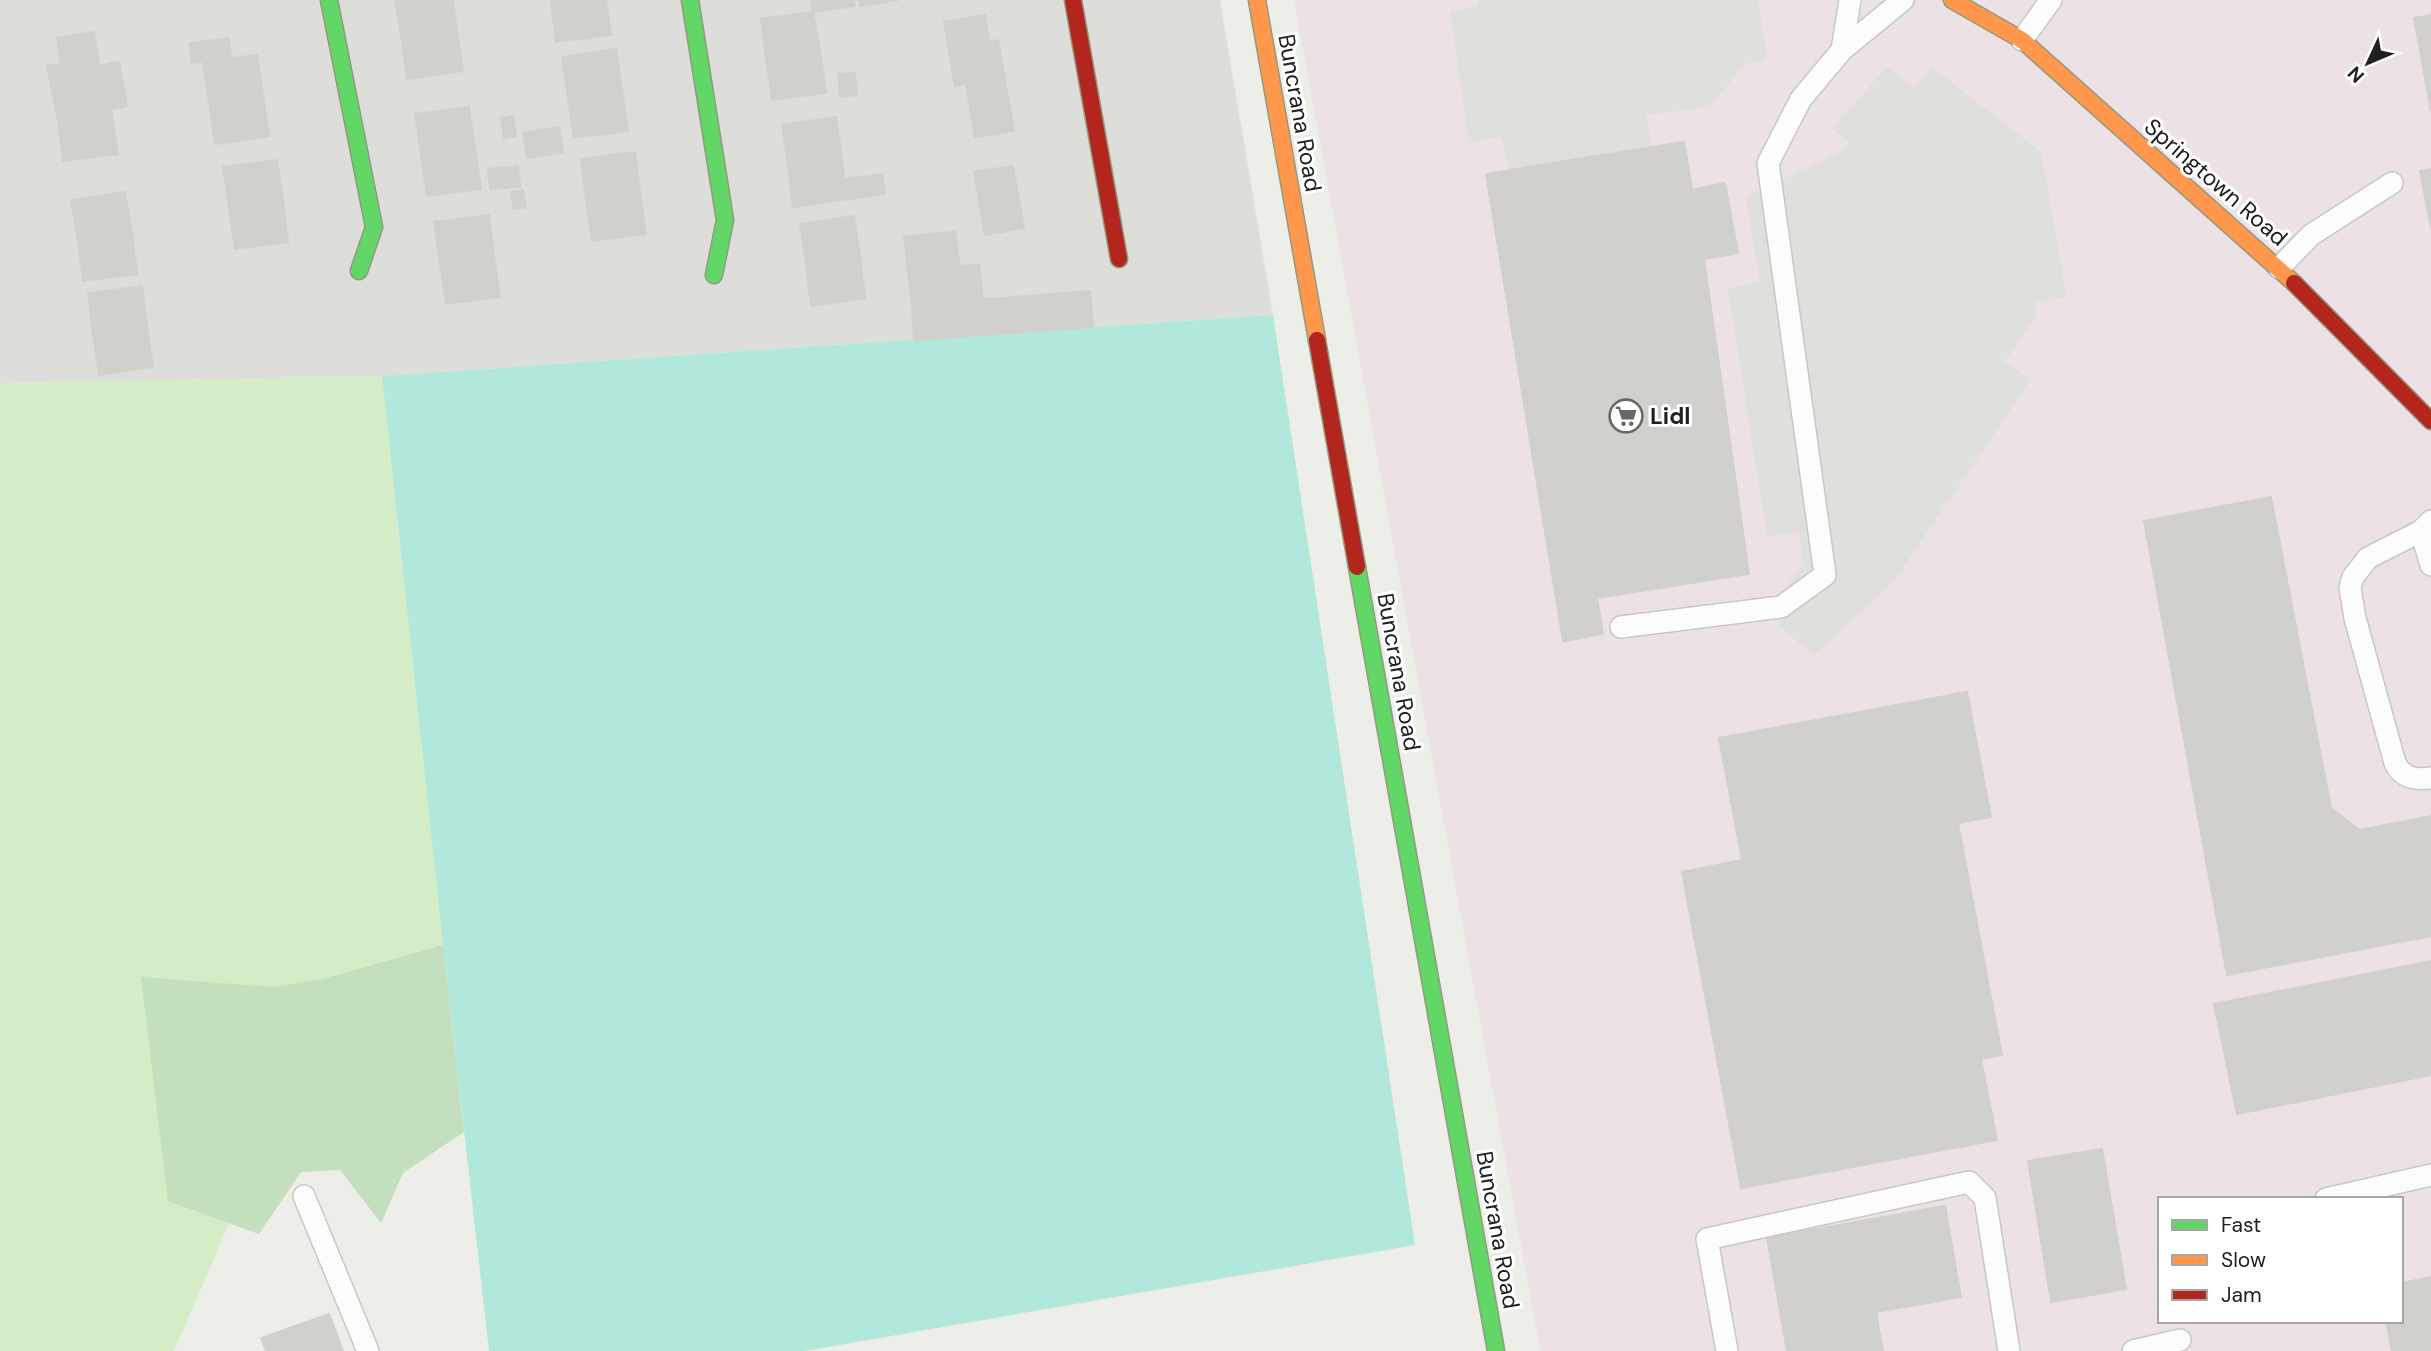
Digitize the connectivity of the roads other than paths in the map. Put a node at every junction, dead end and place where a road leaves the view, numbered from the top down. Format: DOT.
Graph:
graph roads {
  1 [pos="328,0"];
  2 [pos="690,0"];
  3 [pos="1073,0"];
  4 [pos="1257,0"];
  5 [pos="1850,0"];
  6 [pos="1903,0"];
  7 [pos="1952,0"];
  8 [pos="2051,0"];
  9 [pos="2022,40"];
  10 [pos="1842,50"];
  11 [pos="2392,183"];
  12 [pos="1119,259"];
  13 [pos="2278,268"];
  14 [pos="359,271"];
  15 [pos="714,275"];
  16 [pos="2431,421"];
  17 [pos="2426,526"];
  18 [pos="2431,565"];
  19 [pos="1621,627"];
  20 [pos="2431,778"];
  21 [pos="2431,1175"];
  22 [pos="304,1196"];
  23 [pos="2335,1197"];
  24 [pos="2180,1338"];
  25 [pos="1496,1349"];
  26 [pos="368,1351"];
  27 [pos="1471,1351"];
  28 [pos="1727,1351"];
  29 [pos="2009,1351"];
  30 [pos="2133,1351"];
  1 -- 14 [label="main road"];
  2 -- 15 [label="main road"];
  3 -- 12 [label="main road"];
  4 -- 25 [label="main road, Buncrana Road"];
  5 -- 10 [label="lane"];
  6 -- 10 [label="lane"];
  7 -- 9 [label="main road, Springtown Road"];
  8 -- 9 [label="lane"];
  9 -- 13 [label="main road, Springtown Road"];
  10 -- 19 [label="lane"];
  11 -- 13 [label="lane"];
  13 -- 16 [label="main road, Springtown Road"];
  17 -- 18 [label="lane"];
  17 -- 20 [label="lane"];
  21 -- 23 [label="lane"];
  22 -- 26 [label="lane"];
  24 -- 30 [label="lane"];
  25 -- 27 [label="lane"];
  28 -- 29 [label="lane"];
}
